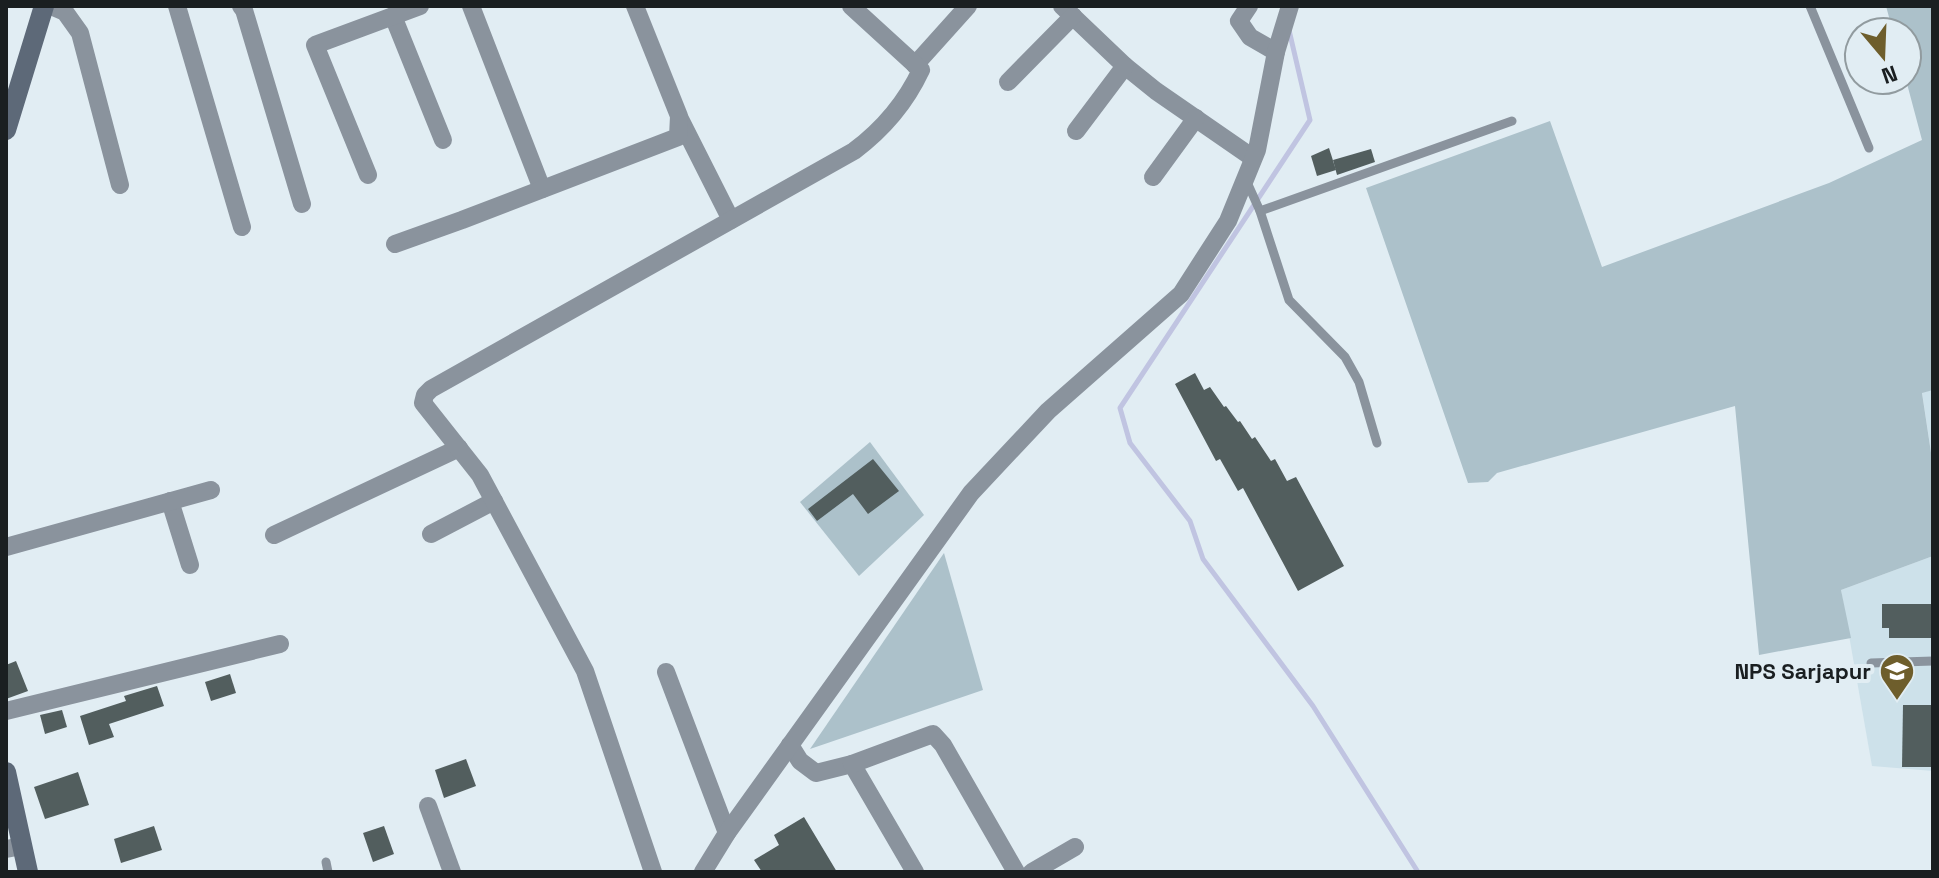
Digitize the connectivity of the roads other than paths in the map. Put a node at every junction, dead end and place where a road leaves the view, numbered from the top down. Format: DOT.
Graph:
graph roads {
  1 [pos="44,6"];
  2 [pos="51,6"];
  3 [pos="177,6"];
  4 [pos="241,6"];
  5 [pos="420,6"];
  6 [pos="471,6"];
  7 [pos="635,6"];
  8 [pos="851,6"];
  9 [pos="968,6"];
  10 [pos="1249,6"];
  11 [pos="1290,6"];
  12 [pos="1810,6"];
  13 [pos="1068,11"];
  14 [pos="393,16"];
  15 [pos="1276,52"];
  16 [pos="915,65"];
  17 [pos="1125,66"];
  18 [pos="1008,82"];
  19 [pos="679,116"];
  20 [pos="1196,118"];
  21 [pos="1512,121"];
  22 [pos="6,129"];
  23 [pos="1076,131"];
  24 [pos="443,140"];
  25 [pos="1869,148"];
  26 [pos="1253,158"];
  27 [pos="368,175"];
  28 [pos="1153,177"];
  29 [pos="1245,179"];
  30 [pos="120,185"];
  31 [pos="542,189"];
  32 [pos="302,204"];
  33 [pos="1260,211"];
  34 [pos="731,220"];
  35 [pos="242,227"];
  36 [pos="395,244"];
  37 [pos="1377,443"];
  38 [pos="459,448"];
  39 [pos="211,490"];
  40 [pos="170,501"];
  41 [pos="494,501"];
  42 [pos="431,534"];
  43 [pos="274,535"];
  44 [pos="6,547"];
  45 [pos="190,565"];
  46 [pos="280,644"];
  47 [pos="1933,661"];
  48 [pos="1871,663"];
  49 [pos="666,672"];
  50 [pos="6,711"];
  51 [pos="790,745"];
  52 [pos="852,764"];
  53 [pos="6,772"];
  54 [pos="428,806"];
  55 [pos="727,833"];
  56 [pos="14,847"];
  57 [pos="1075,847"];
  58 [pos="28,872"];
  59 [pos="452,872"];
  60 [pos="653,872"];
  61 [pos="703,872"];
  62 [pos="915,872"];
  63 [pos="1016,872"];
  64 [pos="1032,872"];
  1 -- 22 [label="street"];
  2 -- 30 [label="street"];
  3 -- 35 [label="street"];
  4 -- 32 [label="street"];
  5 -- 14 [label="street"];
  6 -- 31 [label="street"];
  7 -- 19 [label="street"];
  8 -- 16 [label="street"];
  9 -- 16 [label="street"];
  10 -- 15 [label="street"];
  11 -- 15 [label="street"];
  12 -- 25 [label="lane"];
  13 -- 17 [label="street"];
  13 -- 18 [label="street"];
  14 -- 24 [label="street"];
  14 -- 27 [label="street"];
  15 -- 26 [label="street"];
  16 -- 34 [label="street"];
  17 -- 20 [label="street"];
  17 -- 23 [label="street"];
  19 -- 31 [label="street"];
  19 -- 34 [label="street"];
  20 -- 26 [label="street"];
  20 -- 28 [label="street"];
  21 -- 33 [label="lane"];
  26 -- 29 [label="street"];
  29 -- 33 [label="lane"];
  29 -- 51 [label="street"];
  31 -- 36 [label="street"];
  33 -- 37 [label="lane"];
  34 -- 38 [label="street"];
  38 -- 41 [label="street"];
  38 -- 43 [label="street"];
  39 -- 40 [label="street"];
  40 -- 44 [label="street"];
  40 -- 45 [label="street"];
  41 -- 42 [label="street"];
  41 -- 60 [label="street"];
  46 -- 50 [label="street"];
  47 -- 48 [label="lane"];
  49 -- 55 [label="street"];
  51 -- 52 [label="street"];
  51 -- 55 [label="street"];
  52 -- 62 [label="street"];
  52 -- 63 [label="street"];
  53 -- 56 [label="street"];
  54 -- 59 [label="street"];
  55 -- 61 [label="street"];
  56 -- 58 [label="street"];
  57 -- 64 [label="street"];
}
